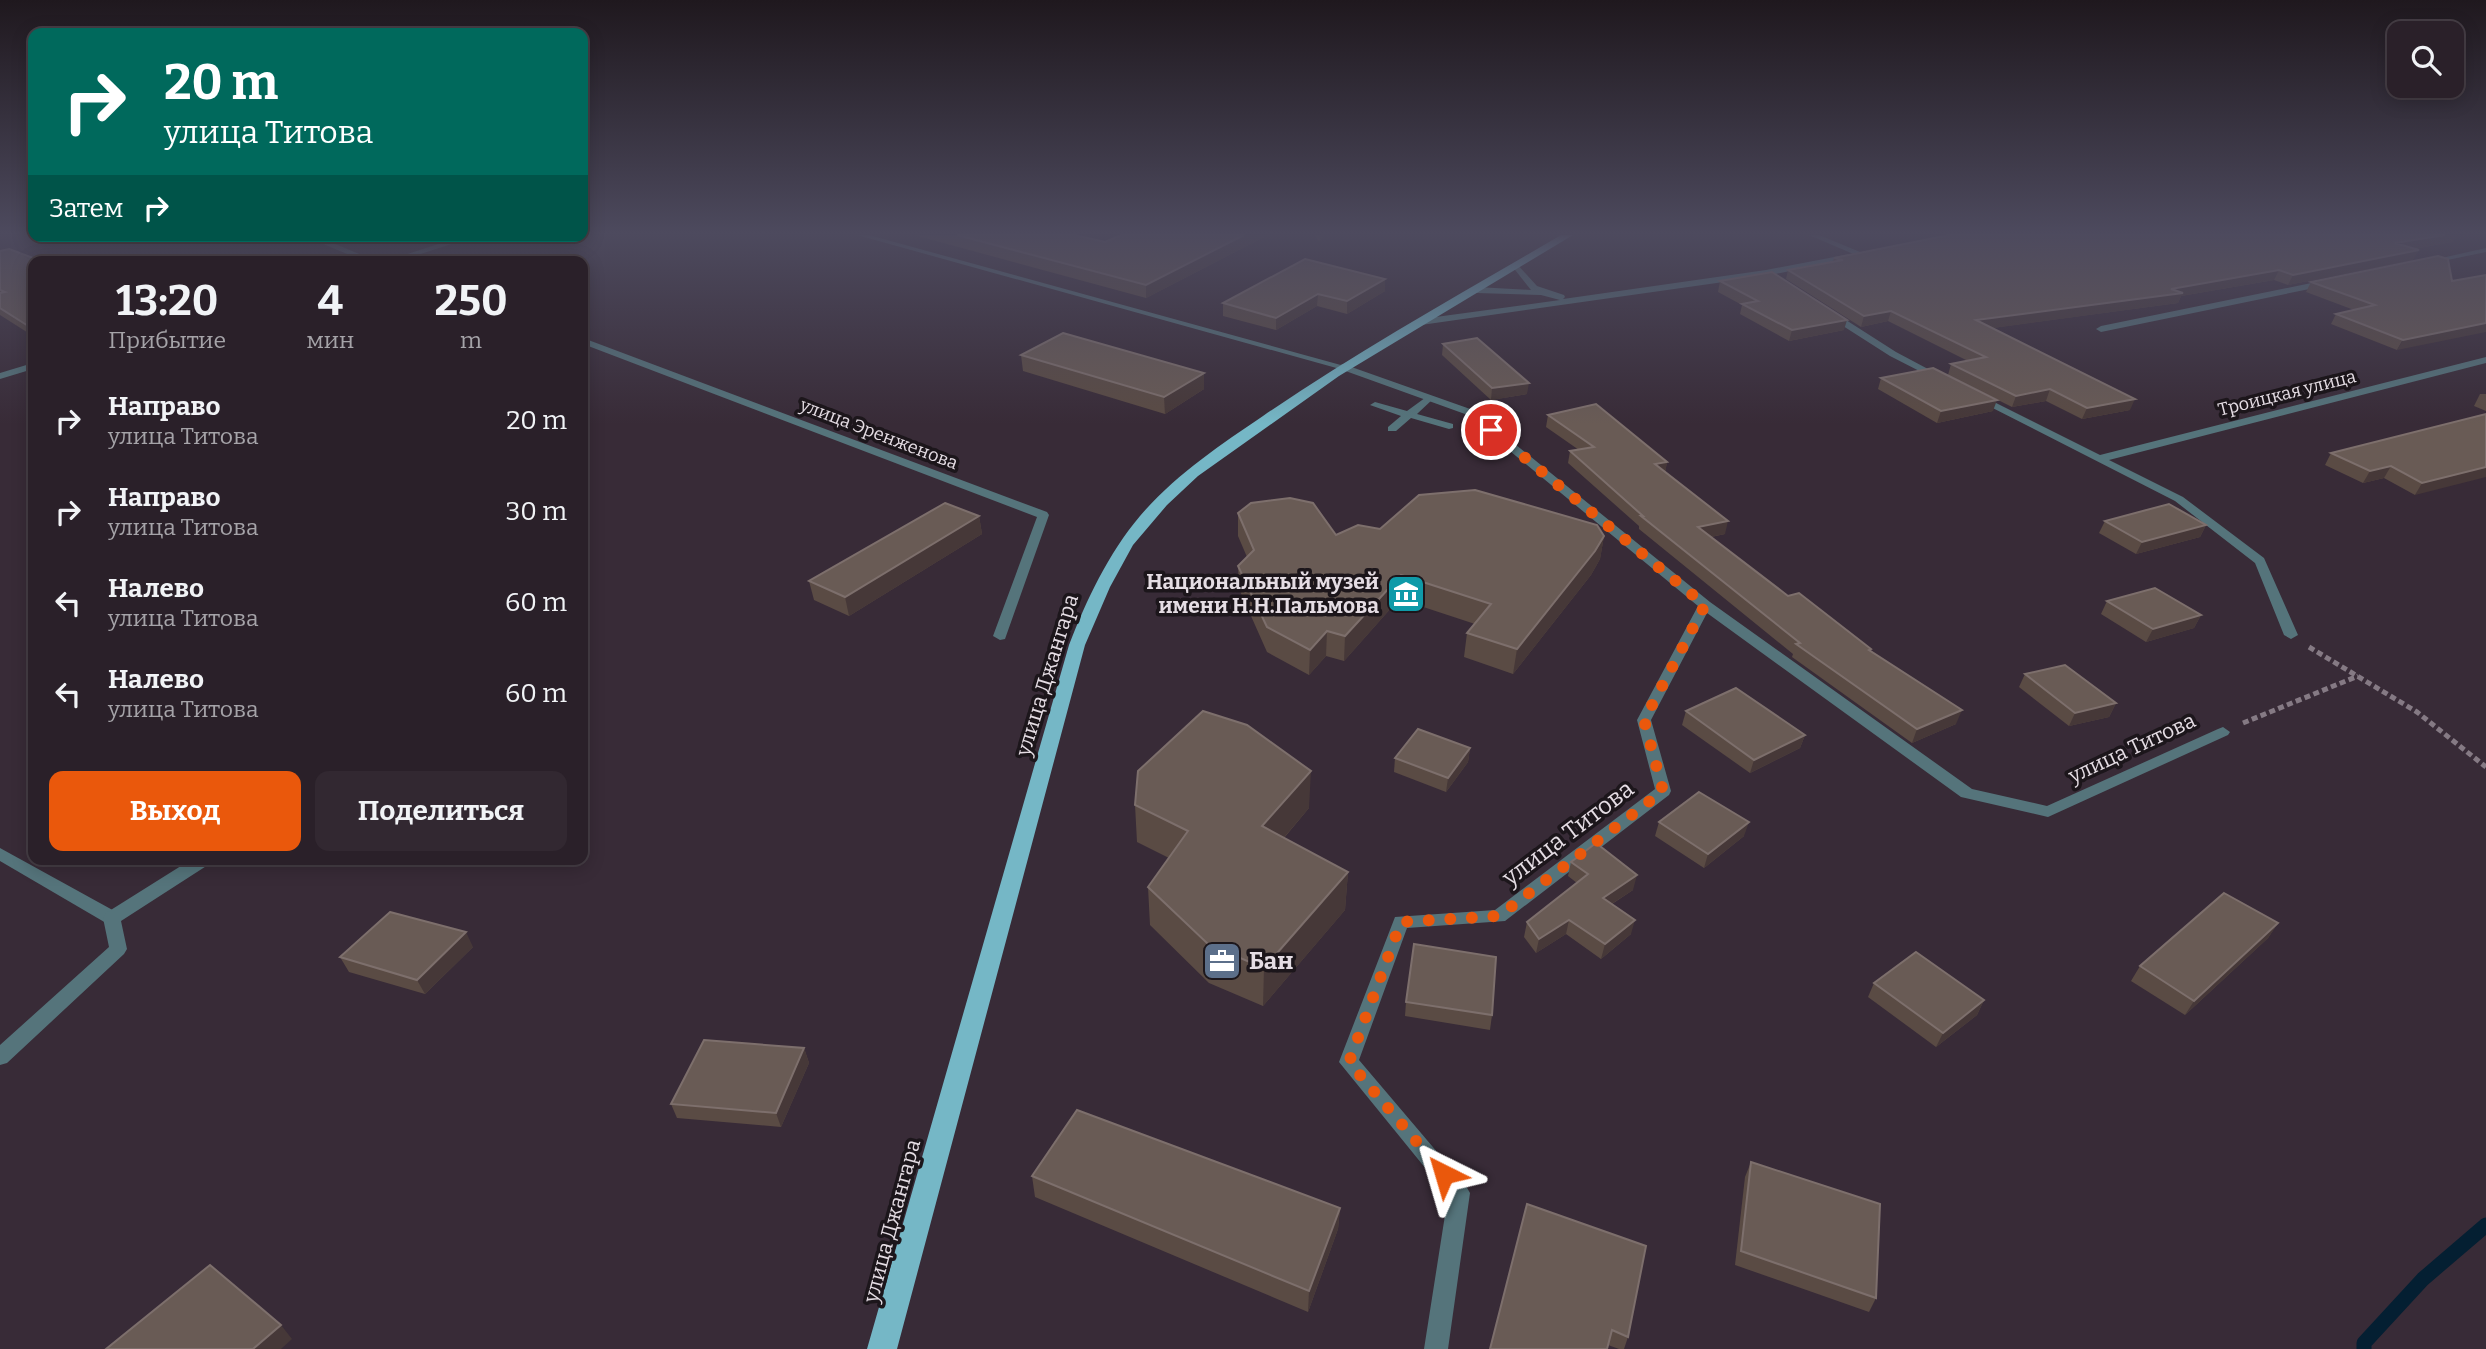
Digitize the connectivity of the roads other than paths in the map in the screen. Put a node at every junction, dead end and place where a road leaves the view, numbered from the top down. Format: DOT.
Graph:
graph roads {
  1 [pos="1091,298"];
  2 [pos="1463,298"];
  3 [pos="1570,298"];
  4 [pos="1584,298"];
  5 [pos="2252,298"];
  6 [pos="1576,299"];
  7 [pos="1827,312"];
  8 [pos="1421,322"];
  9 [pos="2101,329"];
  10 [pos="588,343"];
  11 [pos="2486,360"];
  12 [pos="1343,367"];
  13 [pos="28,368"];
  14 [pos="0,376"];
  15 [pos="1953,385"];
  16 [pos="1965,391"];
  17 [pos="1429,398"];
  18 [pos="1376,405"];
  19 [pos="1409,414"];
  20 [pos="1450,426"];
  21 [pos="1392,429"];
  22 [pos="2098,459"];
  23 [pos="1705,605"];
  24 [pos="2291,635"];
  25 [pos="1000,636"];
  26 [pos="2223,732"];
  27 [pos="0,854"];
  28 [pos="196,865"];
  29 [pos="112,918"];
  30 [pos="0,1057"];
  31 [pos="882,1349"];
  32 [pos="1436,1349"];
  1 -- 12 [label="street, улица Титова"];
  2 -- 8 [label="main road, улица Джангара"];
  3 -- 6 [label="street"];
  4 -- 6 [label="street"];
  5 -- 9 [label="street"];
  6 -- 8 [label="street"];
  7 -- 15 [label="street"];
  8 -- 12 [label="main road, улица Джангара"];
  10 -- 25 [label="street, улица Эренженова"];
  11 -- 22 [label="street, Троицкая улица"];
  12 -- 17 [label="street, улица Титова"];
  12 -- 31 [label="main road, улица Джангара"];
  13 -- 14 [label="street"];
  16 -- 22 [label="street"];
  17 -- 19 [label="street"];
  17 -- 23 [label="street, улица Титова"];
  18 -- 19 [label="street"];
  19 -- 20 [label="street"];
  19 -- 21 [label="street"];
  22 -- 24 [label="street"];
  23 -- 26 [label="street, улица Титова"];
  23 -- 32 [label="street, улица Титова"];
  27 -- 29 [label="street"];
  28 -- 29 [label="street"];
  29 -- 30 [label="street"];
}
